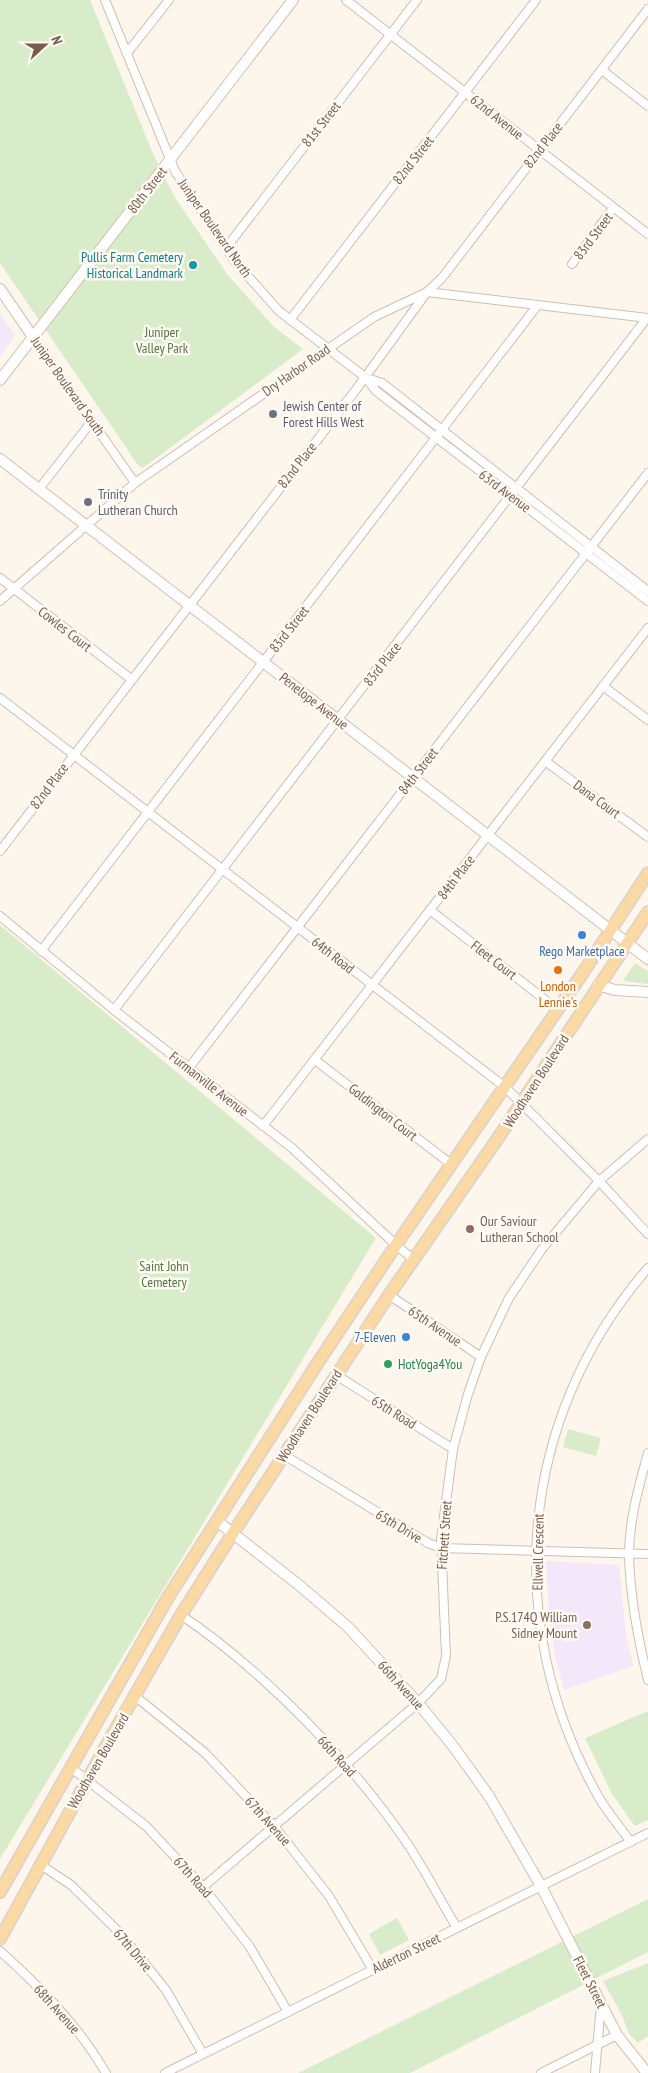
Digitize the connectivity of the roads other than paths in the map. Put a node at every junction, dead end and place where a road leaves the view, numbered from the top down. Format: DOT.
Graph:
graph roads {
  1 [pos="105,0"];
  2 [pos="169,0"];
  3 [pos="293,0"];
  4 [pos="346,0"];
  5 [pos="417,0"];
  6 [pos="536,0"];
  7 [pos="648,9"];
  8 [pos="391,34"];
  9 [pos="127,53"];
  10 [pos="602,70"];
  11 [pos="465,92"];
  12 [pos="648,106"];
  13 [pos="539,150"];
  14 [pos="171,159"];
  15 [pos="614,208"];
  16 [pos="648,234"];
  17 [pos="226,248"];
  18 [pos="572,264"];
  19 [pos="0,289"];
  20 [pos="427,292"];
  21 [pos="537,306"];
  22 [pos="648,318"];
  23 [pos="290,320"];
  24 [pos="33,337"];
  25 [pos="327,348"];
  26 [pos="365,377"];
  27 [pos="0,380"];
  28 [pos="92,421"];
  29 [pos="442,431"];
  30 [pos="436,438"];
  31 [pos="0,459"];
  32 [pos="648,473"];
  33 [pos="135,483"];
  34 [pos="39,489"];
  35 [pos="514,493"];
  36 [pos="86,526"];
  37 [pos="589,550"];
  38 [pos="0,578"];
  39 [pos="14,589"];
  40 [pos="648,591"];
  41 [pos="0,601"];
  42 [pos="648,601"];
  43 [pos="189,605"];
  44 [pos="648,628"];
  45 [pos="264,662"];
  46 [pos="131,679"];
  47 [pos="603,686"];
  48 [pos="0,698"];
  49 [pos="338,720"];
  50 [pos="648,720"];
  51 [pos="73,754"];
  52 [pos="545,761"];
  53 [pos="413,778"];
  54 [pos="148,812"];
  55 [pos="488,836"];
  56 [pos="648,837"];
  57 [pos="0,851"];
  58 [pos="223,870"];
  59 [pos="648,873"];
  60 [pos="430,910"];
  61 [pos="648,912"];
  62 [pos="0,916"];
  63 [pos="298,928"];
  64 [pos="612,929"];
  65 [pos="628,943"];
  66 [pos="41,951"];
  67 [pos="648,958"];
  68 [pos="372,985"];
  69 [pos="598,985"];
  70 [pos="648,992"];
  71 [pos="114,1010"];
  72 [pos="558,1010"];
  73 [pos="315,1060"];
  74 [pos="188,1069"];
  75 [pos="505,1087"];
  76 [pos="522,1103"];
  77 [pos="263,1126"];
  78 [pos="648,1139"];
  79 [pos="451,1164"];
  80 [pos="599,1181"];
  81 [pos="648,1234"];
  82 [pos="396,1245"];
  83 [pos="413,1259"];
  84 [pos="648,1268"];
  85 [pos="389,1295"];
  86 [pos="482,1357"];
  87 [pos="336,1375"];
  88 [pos="453,1450"];
  89 [pos="648,1453"];
  90 [pos="284,1455"];
  91 [pos="217,1521"];
  92 [pos="233,1533"];
  93 [pos="441,1548"];
  94 [pos="535,1550"];
  95 [pos="629,1553"];
  96 [pos="648,1554"];
  97 [pos="182,1615"];
  98 [pos="648,1680"];
  99 [pos="135,1696"];
  100 [pos="418,1703"];
  101 [pos="346,1764"];
  102 [pos="70,1767"];
  103 [pos="88,1780"];
  104 [pos="274,1826"];
  105 [pos="648,1833"];
  106 [pos="631,1842"];
  107 [pos="41,1865"];
  108 [pos="541,1886"];
  109 [pos="203,1887"];
  110 [pos="0,1892"];
  111 [pos="457,1928"];
  112 [pos="0,1939"];
  113 [pos="0,1951"];
  114 [pos="373,1970"];
  115 [pos="601,2002"];
  116 [pos="288,2012"];
  117 [pos="617,2035"];
  118 [pos="597,2045"];
  119 [pos="203,2054"];
  120 [pos="106,2073"];
  121 [pos="165,2073"];
  122 [pos="541,2073"];
  123 [pos="595,2073"];
  124 [pos="647,2073"];
  1 -- 9 [label="street, Juniper Boulevard North"];
  2 -- 9 [label="street"];
  3 -- 14 [label="street, 80th Street"];
  4 -- 8 [label="street, 62nd Avenue"];
  5 -- 8 [label="street, 81st Street"];
  6 -- 11 [label="street, 82nd Street"];
  7 -- 10 [label="street, 82nd Place"];
  8 -- 11 [label="street, 62nd Avenue"];
  8 -- 17 [label="street, 81st Street"];
  9 -- 14 [label="street, Juniper Boulevard North"];
  10 -- 12 [label="street"];
  10 -- 13 [label="street, 82nd Place"];
  11 -- 13 [label="street, 62nd Avenue"];
  11 -- 23 [label="street, 82nd Street"];
  13 -- 15 [label="street, 62nd Avenue"];
  13 -- 20 [label="street, 82nd Place"];
  14 -- 17 [label="street, Juniper Boulevard North"];
  14 -- 24 [label="street, 80th Street"];
  15 -- 16 [label="street, 62nd Avenue"];
  15 -- 18 [label="street, 83rd Street"];
  17 -- 23 [label="street, Juniper Boulevard North"];
  19 -- 24 [label="street, Juniper Boulevard South"];
  20 -- 21 [label="street"];
  20 -- 25 [label="street, Dry Harbor Road"];
  20 -- 26 [label="street, 82nd Place"];
  21 -- 22 [label="street"];
  21 -- 29 [label="street, 83rd Street"];
  22 -- 35 [label="street, 83rd Place"];
  23 -- 25 [label="street, Juniper Boulevard North"];
  24 -- 27 [label="street, 80th Street"];
  24 -- 28 [label="street, Juniper Boulevard South"];
  25 -- 26 [label="street, 63rd Avenue"];
  25 -- 33 [label="street, Dry Harbor Road"];
  26 -- 29 [label="street, 63rd Avenue"];
  26 -- 30 [label="street, 63rd Avenue"];
  26 -- 43 [label="street, 82nd Place"];
  28 -- 33 [label="street, Juniper Boulevard South"];
  28 -- 34 [label="street"];
  29 -- 30 [label="street, 83rd Street"];
  29 -- 35 [label="street, 63rd Avenue"];
  30 -- 35 [label="street, 63rd Avenue"];
  30 -- 45 [label="street, 83rd Street"];
  31 -- 34 [label="street, Penelope Avenue"];
  32 -- 37 [label="street, 84th Street"];
  33 -- 36 [label="street, Dry Harbor Road"];
  34 -- 36 [label="street, Penelope Avenue"];
  35 -- 37 [label="street, 63rd Avenue"];
  35 -- 49 [label="street, 83rd Place"];
  36 -- 39 [label="street, Dry Harbor Road"];
  36 -- 43 [label="street, Penelope Avenue"];
  37 -- 40 [label="street, 63rd Avenue"];
  37 -- 42 [label="street, 63rd Avenue"];
  37 -- 53 [label="street, 84th Street"];
  38 -- 39 [label="street, Cowles Court"];
  39 -- 41 [label="street, Dry Harbor Road"];
  39 -- 46 [label="street, Cowles Court"];
  43 -- 45 [label="street, Penelope Avenue"];
  43 -- 46 [label="street, 82nd Place"];
  44 -- 47 [label="street, 84th Place"];
  45 -- 49 [label="street, Penelope Avenue"];
  45 -- 54 [label="street, 83rd Street"];
  46 -- 51 [label="street, 82nd Place"];
  47 -- 50 [label="street"];
  47 -- 52 [label="street, 84th Place"];
  48 -- 51 [label="street, 64th Road"];
  49 -- 53 [label="street, Penelope Avenue"];
  49 -- 58 [label="street, 83rd Place"];
  51 -- 54 [label="street, 64th Road"];
  51 -- 57 [label="street, 82nd Place"];
  52 -- 55 [label="street, 84th Place"];
  52 -- 56 [label="street, Dana Court"];
  53 -- 55 [label="street, Penelope Avenue"];
  53 -- 63 [label="street, 84th Street"];
  54 -- 58 [label="street, 64th Road"];
  54 -- 66 [label="street, 83rd Street"];
  55 -- 60 [label="street, 84th Place"];
  55 -- 64 [label="street, Penelope Avenue"];
  58 -- 63 [label="street, 64th Road"];
  58 -- 71 [label="street, 83rd Place"];
  59 -- 64 [label="main road, Woodhaven Boulevard"];
  60 -- 68 [label="street, 84th Place"];
  60 -- 72 [label="street, Fleet Court"];
  61 -- 65 [label="main road, Woodhaven Boulevard"];
  62 -- 66 [label="street, Furmanville Avenue"];
  63 -- 68 [label="street, 64th Road"];
  63 -- 74 [label="street, 84th Street"];
  64 -- 65 [label="street, Penelope Avenue"];
  64 -- 72 [label="main road, Woodhaven Boulevard"];
  65 -- 67 [label="street, Penelope Avenue"];
  65 -- 69 [label="main road, Woodhaven Boulevard"];
  66 -- 71 [label="street, Furmanville Avenue"];
  68 -- 73 [label="street, 84th Place"];
  68 -- 75 [label="street, 64th Road"];
  69 -- 70 [label="street"];
  69 -- 76 [label="main road, Woodhaven Boulevard"];
  71 -- 74 [label="street, Furmanville Avenue"];
  72 -- 75 [label="main road, Woodhaven Boulevard"];
  73 -- 77 [label="street, 84th Place"];
  73 -- 79 [label="street, Goldington Court"];
  74 -- 77 [label="street, Furmanville Avenue"];
  75 -- 76 [label="street, 64th Road"];
  75 -- 79 [label="main road, Woodhaven Boulevard"];
  76 -- 80 [label="street, 64th Road"];
  76 -- 83 [label="main road, Woodhaven Boulevard"];
  77 -- 82 [label="street, Furmanville Avenue"];
  78 -- 80 [label="street, Fitchett Street"];
  79 -- 82 [label="main road, Woodhaven Boulevard"];
  80 -- 81 [label="street, 64th Road"];
  80 -- 86 [label="street, Fitchett Street"];
  82 -- 83 [label="street, Furmanville Avenue"];
  82 -- 91 [label="main road, Woodhaven Boulevard"];
  83 -- 85 [label="main road, Woodhaven Boulevard"];
  84 -- 94 [label="street, Ellwell Crescent"];
  85 -- 86 [label="street, 65th Avenue"];
  85 -- 87 [label="main road, Woodhaven Boulevard"];
  86 -- 88 [label="street, Fitchett Street"];
  87 -- 88 [label="street, 65th Road"];
  87 -- 90 [label="main road, Woodhaven Boulevard"];
  88 -- 93 [label="street, Fitchett Street"];
  89 -- 95 [label="street"];
  90 -- 92 [label="main road, Woodhaven Boulevard"];
  90 -- 93 [label="street, 65th Drive"];
  91 -- 92 [label="street, 66th Avenue"];
  91 -- 102 [label="main road, Woodhaven Boulevard"];
  92 -- 97 [label="main road, Woodhaven Boulevard"];
  92 -- 100 [label="street, 66th Avenue"];
  93 -- 94 [label="street, 65th Drive"];
  93 -- 100 [label="street, Fitchett Street"];
  94 -- 95 [label="street, 65th Drive"];
  94 -- 106 [label="street, Ellwell Crescent"];
  95 -- 96 [label="street, 65th Drive"];
  95 -- 98 [label="street"];
  97 -- 99 [label="main road, Woodhaven Boulevard"];
  97 -- 101 [label="street, 66th Road"];
  99 -- 103 [label="main road, Woodhaven Boulevard"];
  99 -- 104 [label="street, 67th Avenue"];
  100 -- 101 [label="street, Fitchett Street"];
  100 -- 108 [label="street, 66th Avenue"];
  101 -- 104 [label="street, Fitchett Street"];
  101 -- 111 [label="street, 66th Road"];
  102 -- 103 [label="street, 67th Road"];
  102 -- 110 [label="main road, Woodhaven Boulevard"];
  103 -- 107 [label="main road, Woodhaven Boulevard"];
  103 -- 109 [label="street, 67th Road"];
  104 -- 109 [label="street, Fitchett Street"];
  104 -- 114 [label="street, 67th Avenue"];
  105 -- 106 [label="street, Alderton Street"];
  106 -- 108 [label="street, Alderton Street"];
  107 -- 112 [label="main road, Woodhaven Boulevard"];
  107 -- 119 [label="street, 67th Drive"];
  108 -- 111 [label="street, Alderton Street"];
  108 -- 115 [label="street, Fleet Street"];
  109 -- 116 [label="street, 67th Road"];
  111 -- 114 [label="street, Alderton Street"];
  113 -- 120 [label="street, 68th Avenue"];
  114 -- 116 [label="street, Alderton Street"];
  115 -- 117 [label="street, Fleet Street"];
  115 -- 118 [label="street"];
  116 -- 119 [label="street, Alderton Street"];
  117 -- 118 [label="street"];
  117 -- 124 [label="street, Fleet Street"];
  118 -- 122 [label="street"];
  118 -- 123 [label="street"];
  119 -- 121 [label="street, Alderton Street"];
}
